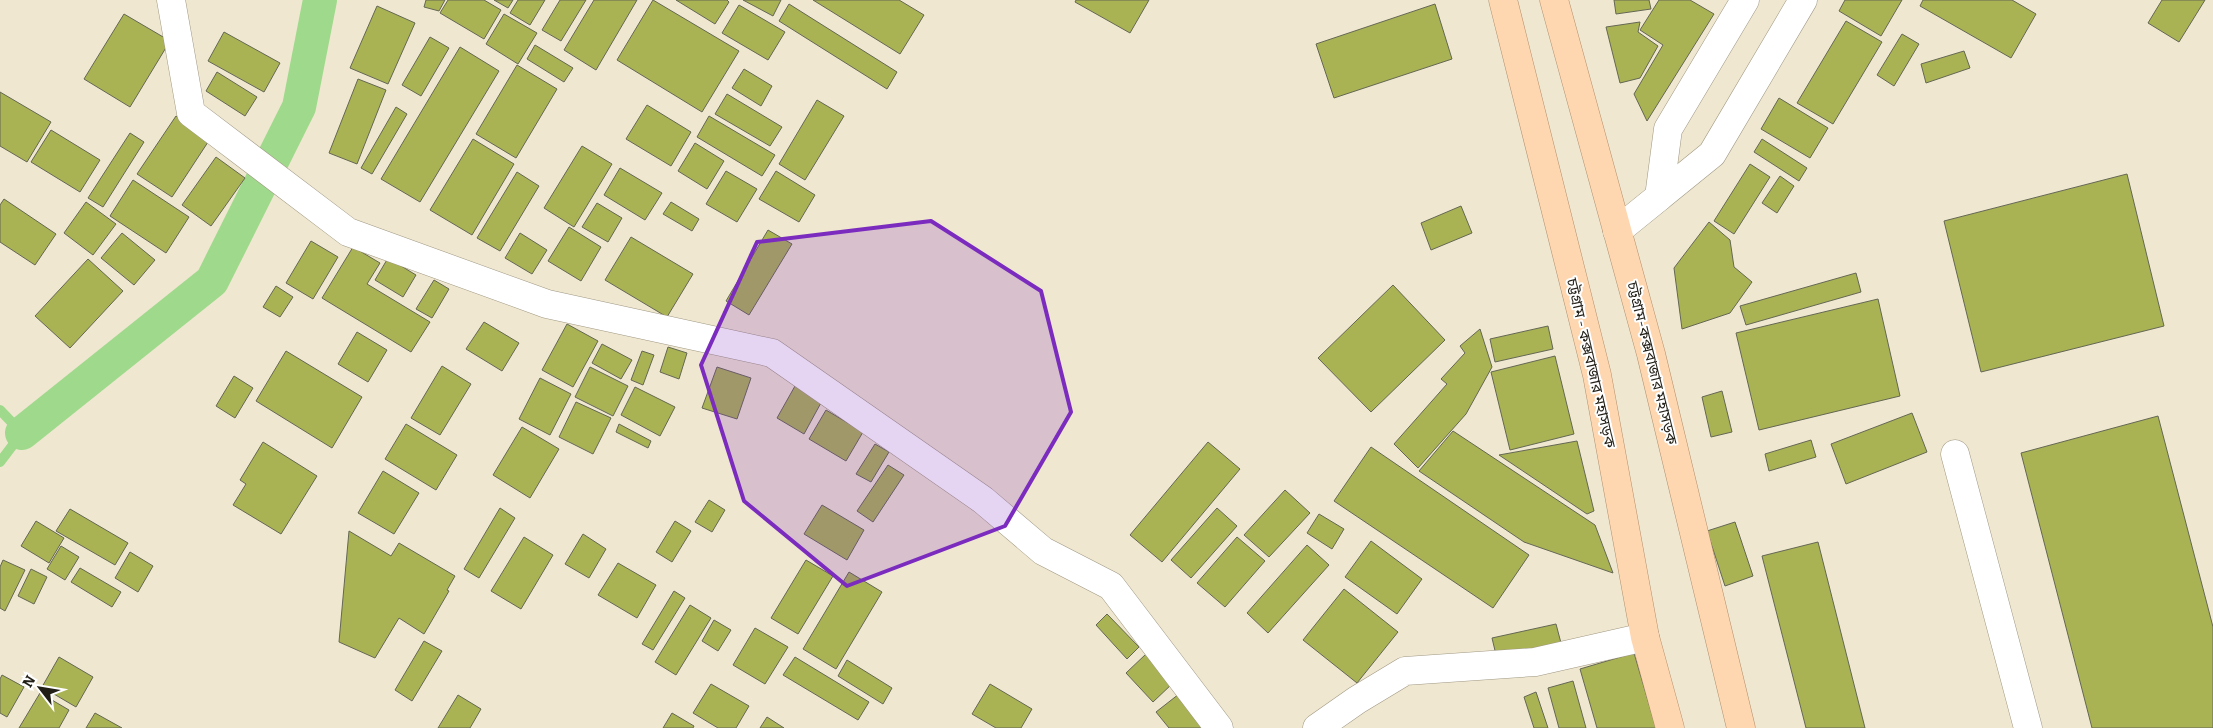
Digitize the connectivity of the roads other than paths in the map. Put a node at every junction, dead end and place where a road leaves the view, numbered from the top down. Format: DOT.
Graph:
graph roads {
  1 [pos="171,0"];
  2 [pos="1503,0"];
  3 [pos="1554,0"];
  4 [pos="1746,0"];
  5 [pos="1803,0"];
  6 [pos="1659,197"];
  7 [pos="1617,231"];
  8 [pos="1955,454"];
  9 [pos="1645,637"];
  10 [pos="1219,728"];
  11 [pos="1318,728"];
  12 [pos="1670,728"];
  13 [pos="1741,728"];
  14 [pos="2028,728"];
  1 -- 10 [label="street"];
  2 -- 9 [label="highway, চট্টগ্রাম - কক্সবাজার মহাসড়ক"];
  3 -- 7 [label="highway, চট্টগ্রাম-কক্সবাজার মহাসড়ক"];
  4 -- 6 [label="street"];
  5 -- 6 [label="street"];
  6 -- 7 [label="street"];
  7 -- 13 [label="highway, চট্টগ্রাম-কক্সবাজার মহাসড়ক"];
  8 -- 14 [label="street"];
  9 -- 11 [label="street"];
  9 -- 12 [label="highway, চট্টগ্রাম - কক্সবাজার মহাসড়ক"];
}
